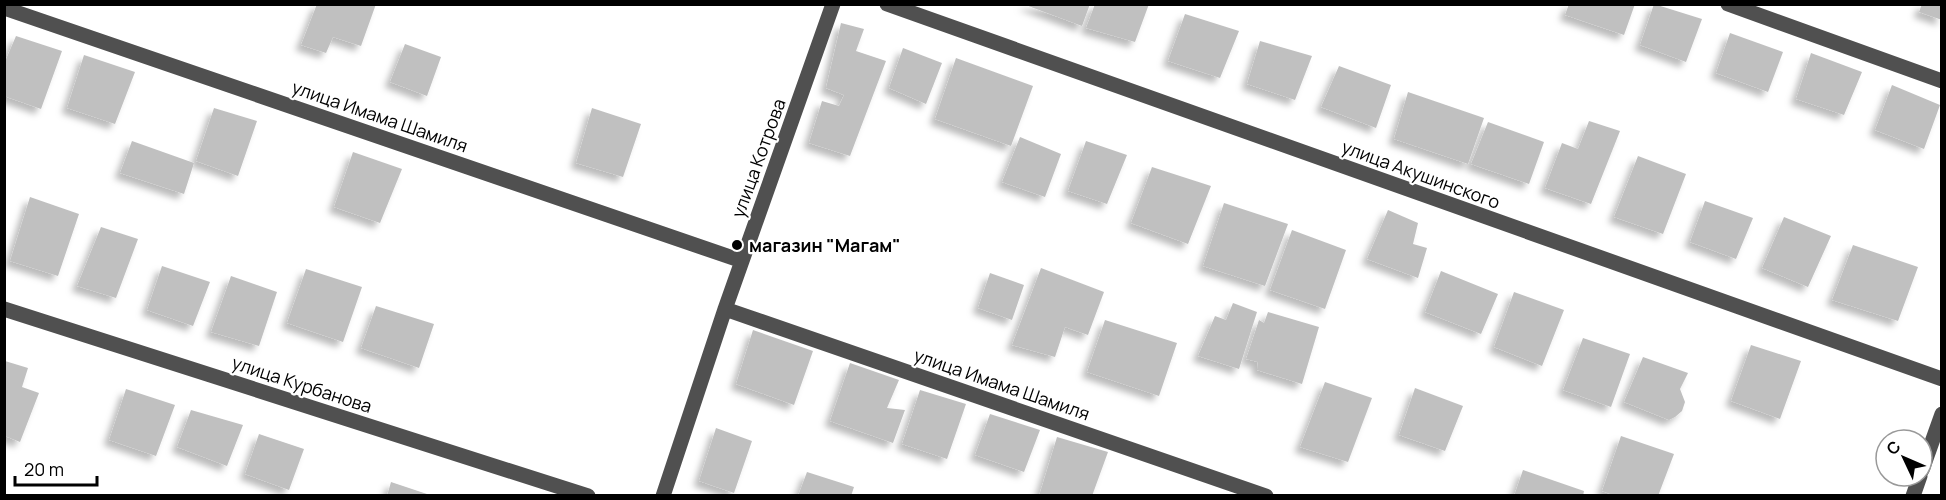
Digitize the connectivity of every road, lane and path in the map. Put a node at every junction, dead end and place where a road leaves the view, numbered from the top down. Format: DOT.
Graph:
graph roads {
  1 [pos="833,4"];
  2 [pos="887,4"];
  3 [pos="1728,4"];
  4 [pos="4,8"];
  5 [pos="1941,81"];
  6 [pos="742,261"];
  7 [pos="4,309"];
  8 [pos="725,309"];
  9 [pos="1941,379"];
  10 [pos="1941,414"];
  11 [pos="1934,435"];
  12 [pos="588,495"];
  13 [pos="663,495"];
  14 [pos="1266,495"];
  1 -- 6 [label="street, улица Котрова"];
  2 -- 9 [label="street, улица Акушинского"];
  3 -- 5 [label="street"];
  4 -- 6 [label="street, улица Имама Шамиля"];
  6 -- 8 [label="street, улица Котрова"];
  7 -- 12 [label="street, улица Курбанова"];
  8 -- 13 [label="street, улица Котрова"];
  8 -- 14 [label="street, улица Имама Шамиля"];
  10 -- 11 [label="street"];
}
